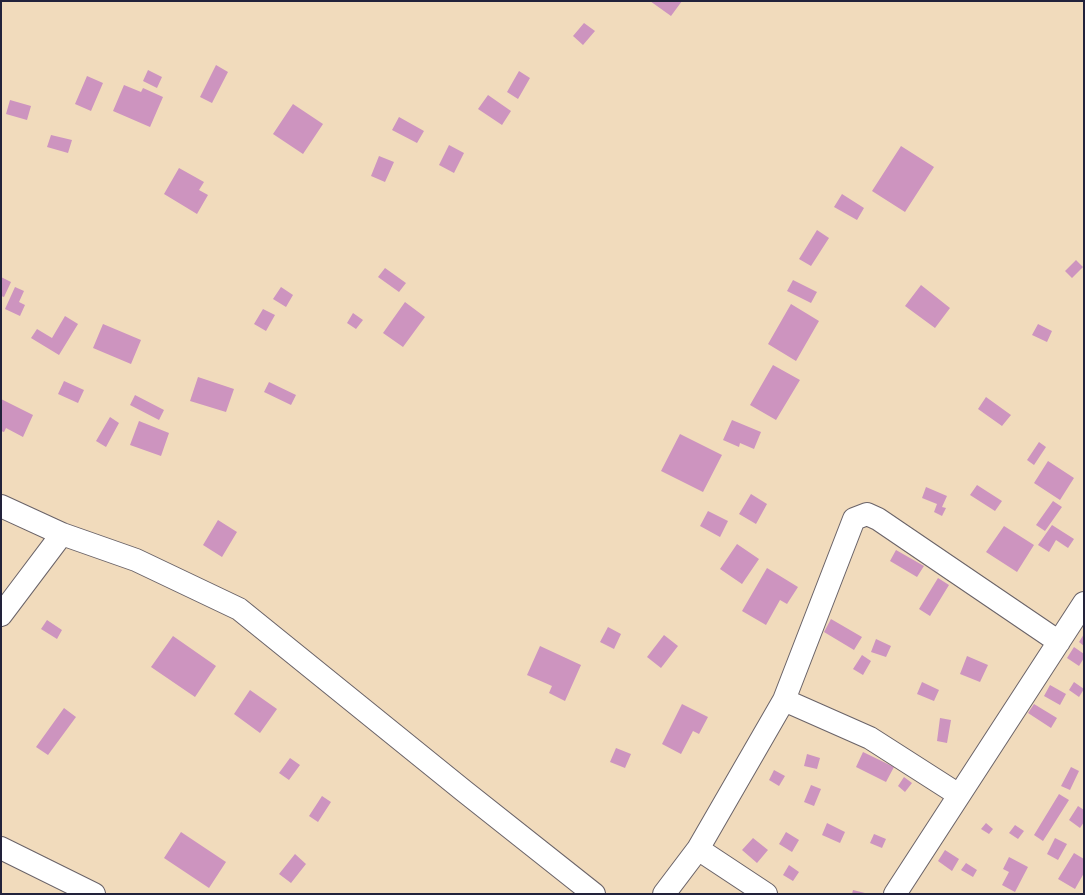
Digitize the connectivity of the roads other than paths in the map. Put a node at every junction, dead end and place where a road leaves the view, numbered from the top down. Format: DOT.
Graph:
graph roads {
  1 [pos="1,506"];
  2 [pos="62,534"];
  3 [pos="1084,603"];
  4 [pos="1,615"];
  5 [pos="1059,642"];
  6 [pos="784,700"];
  7 [pos="959,795"];
  8 [pos="1,848"];
  9 [pos="698,849"];
  10 [pos="94,894"];
  11 [pos="594,894"];
  12 [pos="664,894"];
  13 [pos="766,894"];
  14 [pos="895,894"];
  1 -- 2 [label="street"];
  2 -- 4 [label="street"];
  2 -- 11 [label="street"];
  3 -- 5 [label="street"];
  5 -- 6 [label="street"];
  5 -- 7 [label="street"];
  6 -- 7 [label="street"];
  6 -- 9 [label="street"];
  7 -- 14 [label="street"];
  8 -- 10 [label="street"];
  9 -- 12 [label="street"];
  9 -- 13 [label="street"];
}
